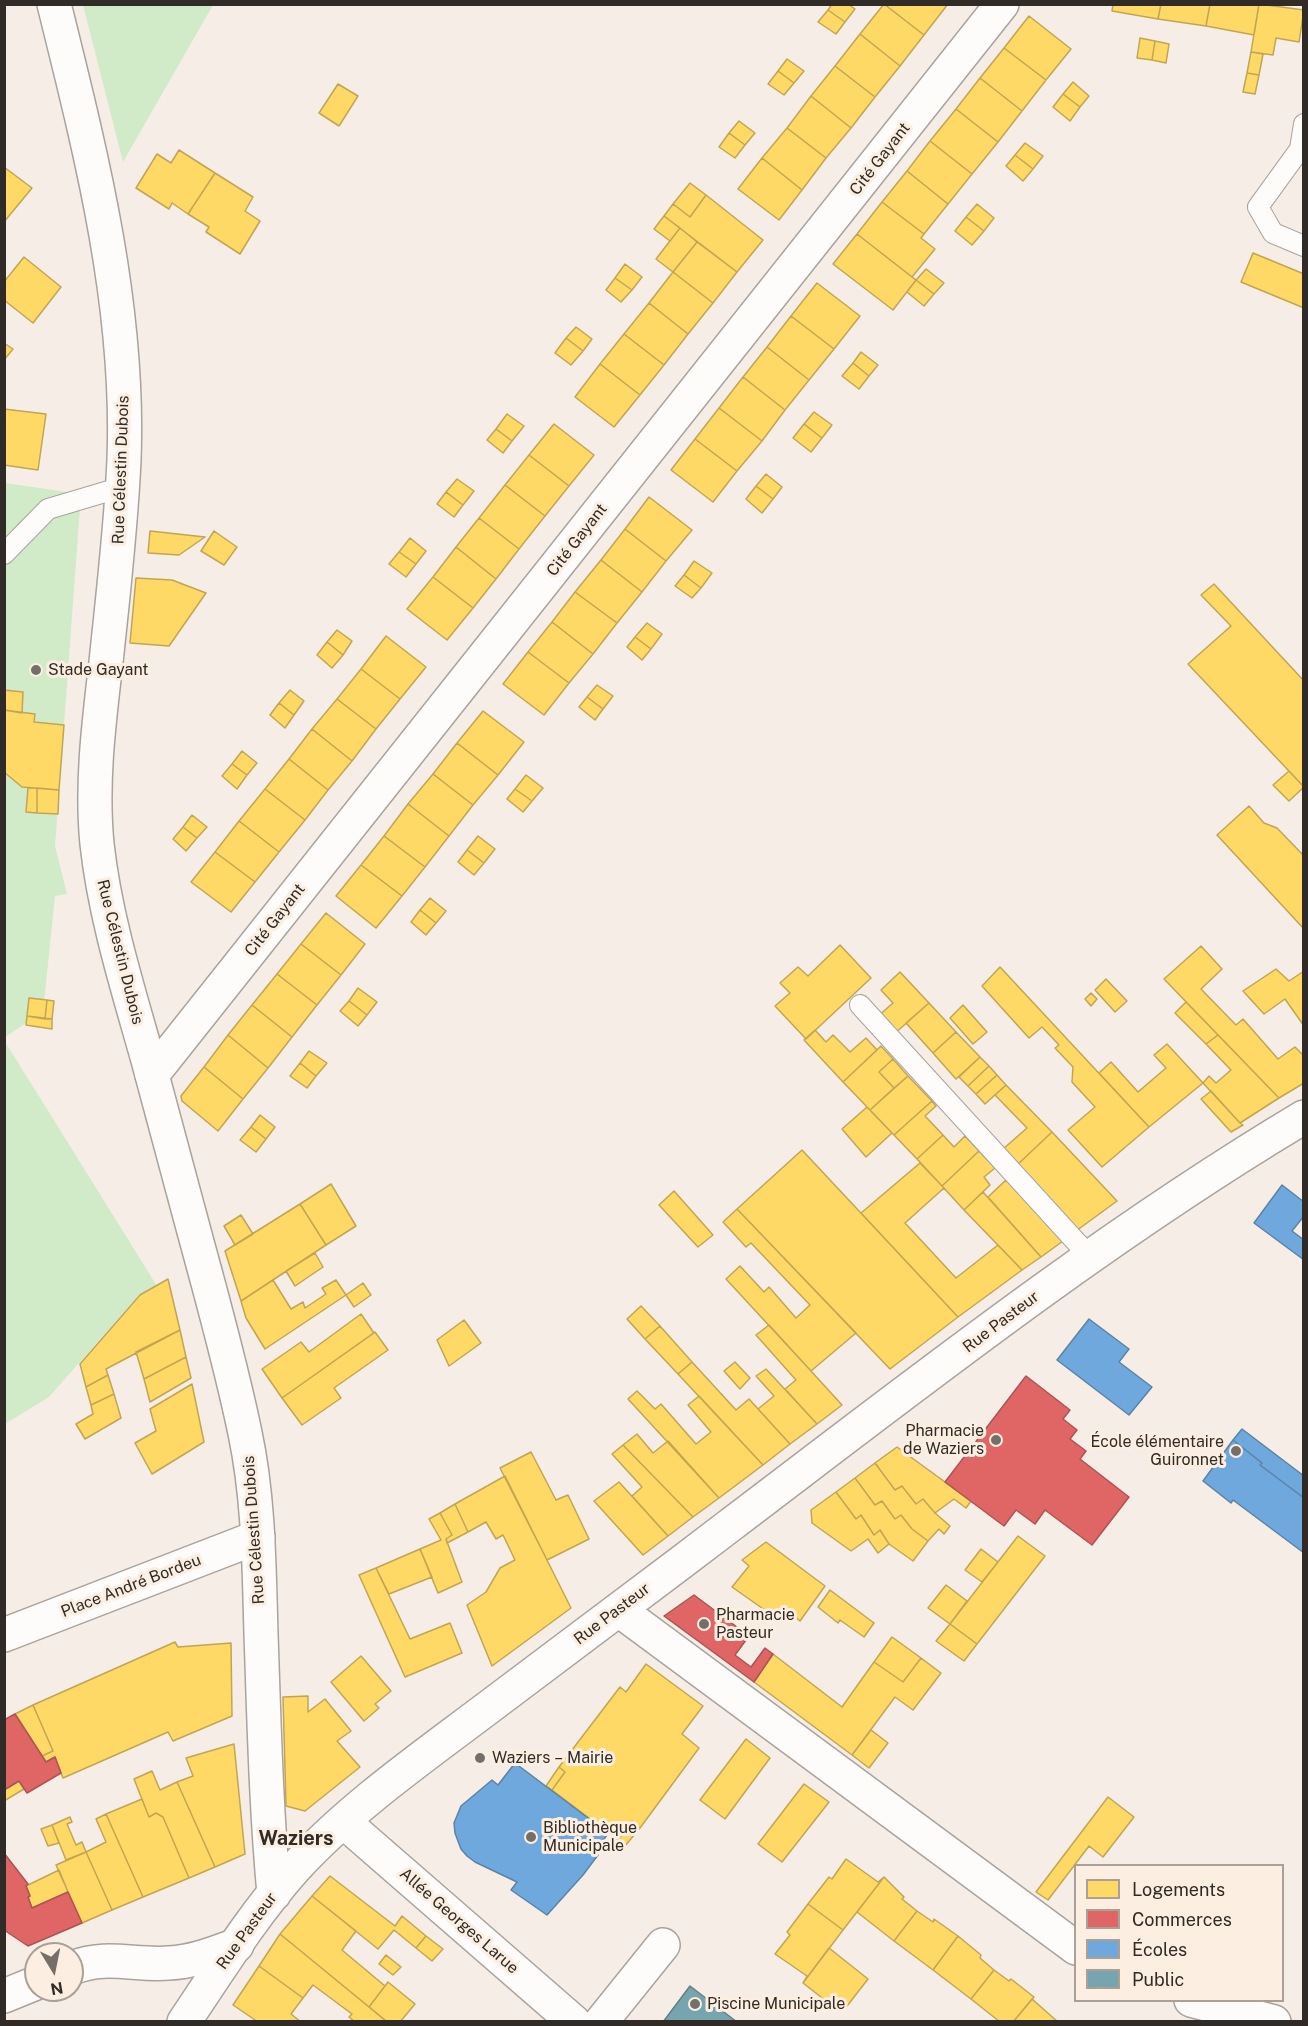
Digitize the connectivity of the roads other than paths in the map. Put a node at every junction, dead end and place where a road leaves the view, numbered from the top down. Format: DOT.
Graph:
graph roads {
  1 [pos="54,4"];
  2 [pos="1002,4"];
  3 [pos="1304,124"];
  4 [pos="1304,246"];
  5 [pos="122,487"];
  6 [pos="4,554"];
  7 [pos="860,1005"];
  8 [pos="152,1075"];
  9 [pos="1304,1117"];
  10 [pos="1090,1257"];
  11 [pos="258,1537"];
  12 [pos="619,1610"];
  13 [pos="4,1635"];
  14 [pos="344,1822"];
  15 [pos="274,1894"];
  16 [pos="237,1945"];
  17 [pos="663,1945"];
  18 [pos="1074,1947"];
  19 [pos="84,1965"];
  20 [pos="24,1988"];
  21 [pos="4,1996"];
  22 [pos="1195,2002"];
  23 [pos="184,2022"];
  24 [pos="574,2022"];
  25 [pos="601,2022"];
  26 [pos="1274,2022"];
  1 -- 5 [label="street, Rue Célestin Dubois"];
  2 -- 8 [label="street, Cité Gayant"];
  3 -- 4 [label="lane"];
  5 -- 6 [label="lane"];
  5 -- 8 [label="street, Rue Célestin Dubois"];
  7 -- 10 [label="lane"];
  8 -- 11 [label="street, Rue Célestin Dubois"];
  9 -- 10 [label="street, Rue Pasteur"];
  10 -- 12 [label="street, Rue Pasteur"];
  11 -- 13 [label="street, Place André Bordeu"];
  11 -- 15 [label="street, Rue Célestin Dubois"];
  12 -- 14 [label="street, Rue Pasteur"];
  12 -- 18 [label="street"];
  14 -- 15 [label="street, Rue Pasteur"];
  14 -- 24 [label="street, Allée Georges Larue"];
  15 -- 16 [label="street, Rue Pasteur"];
  16 -- 19 [label="street"];
  16 -- 23 [label="street, Rue Pasteur"];
  17 -- 25 [label="street"];
  20 -- 21 [label="street"];
  22 -- 26 [label="street"];
}
